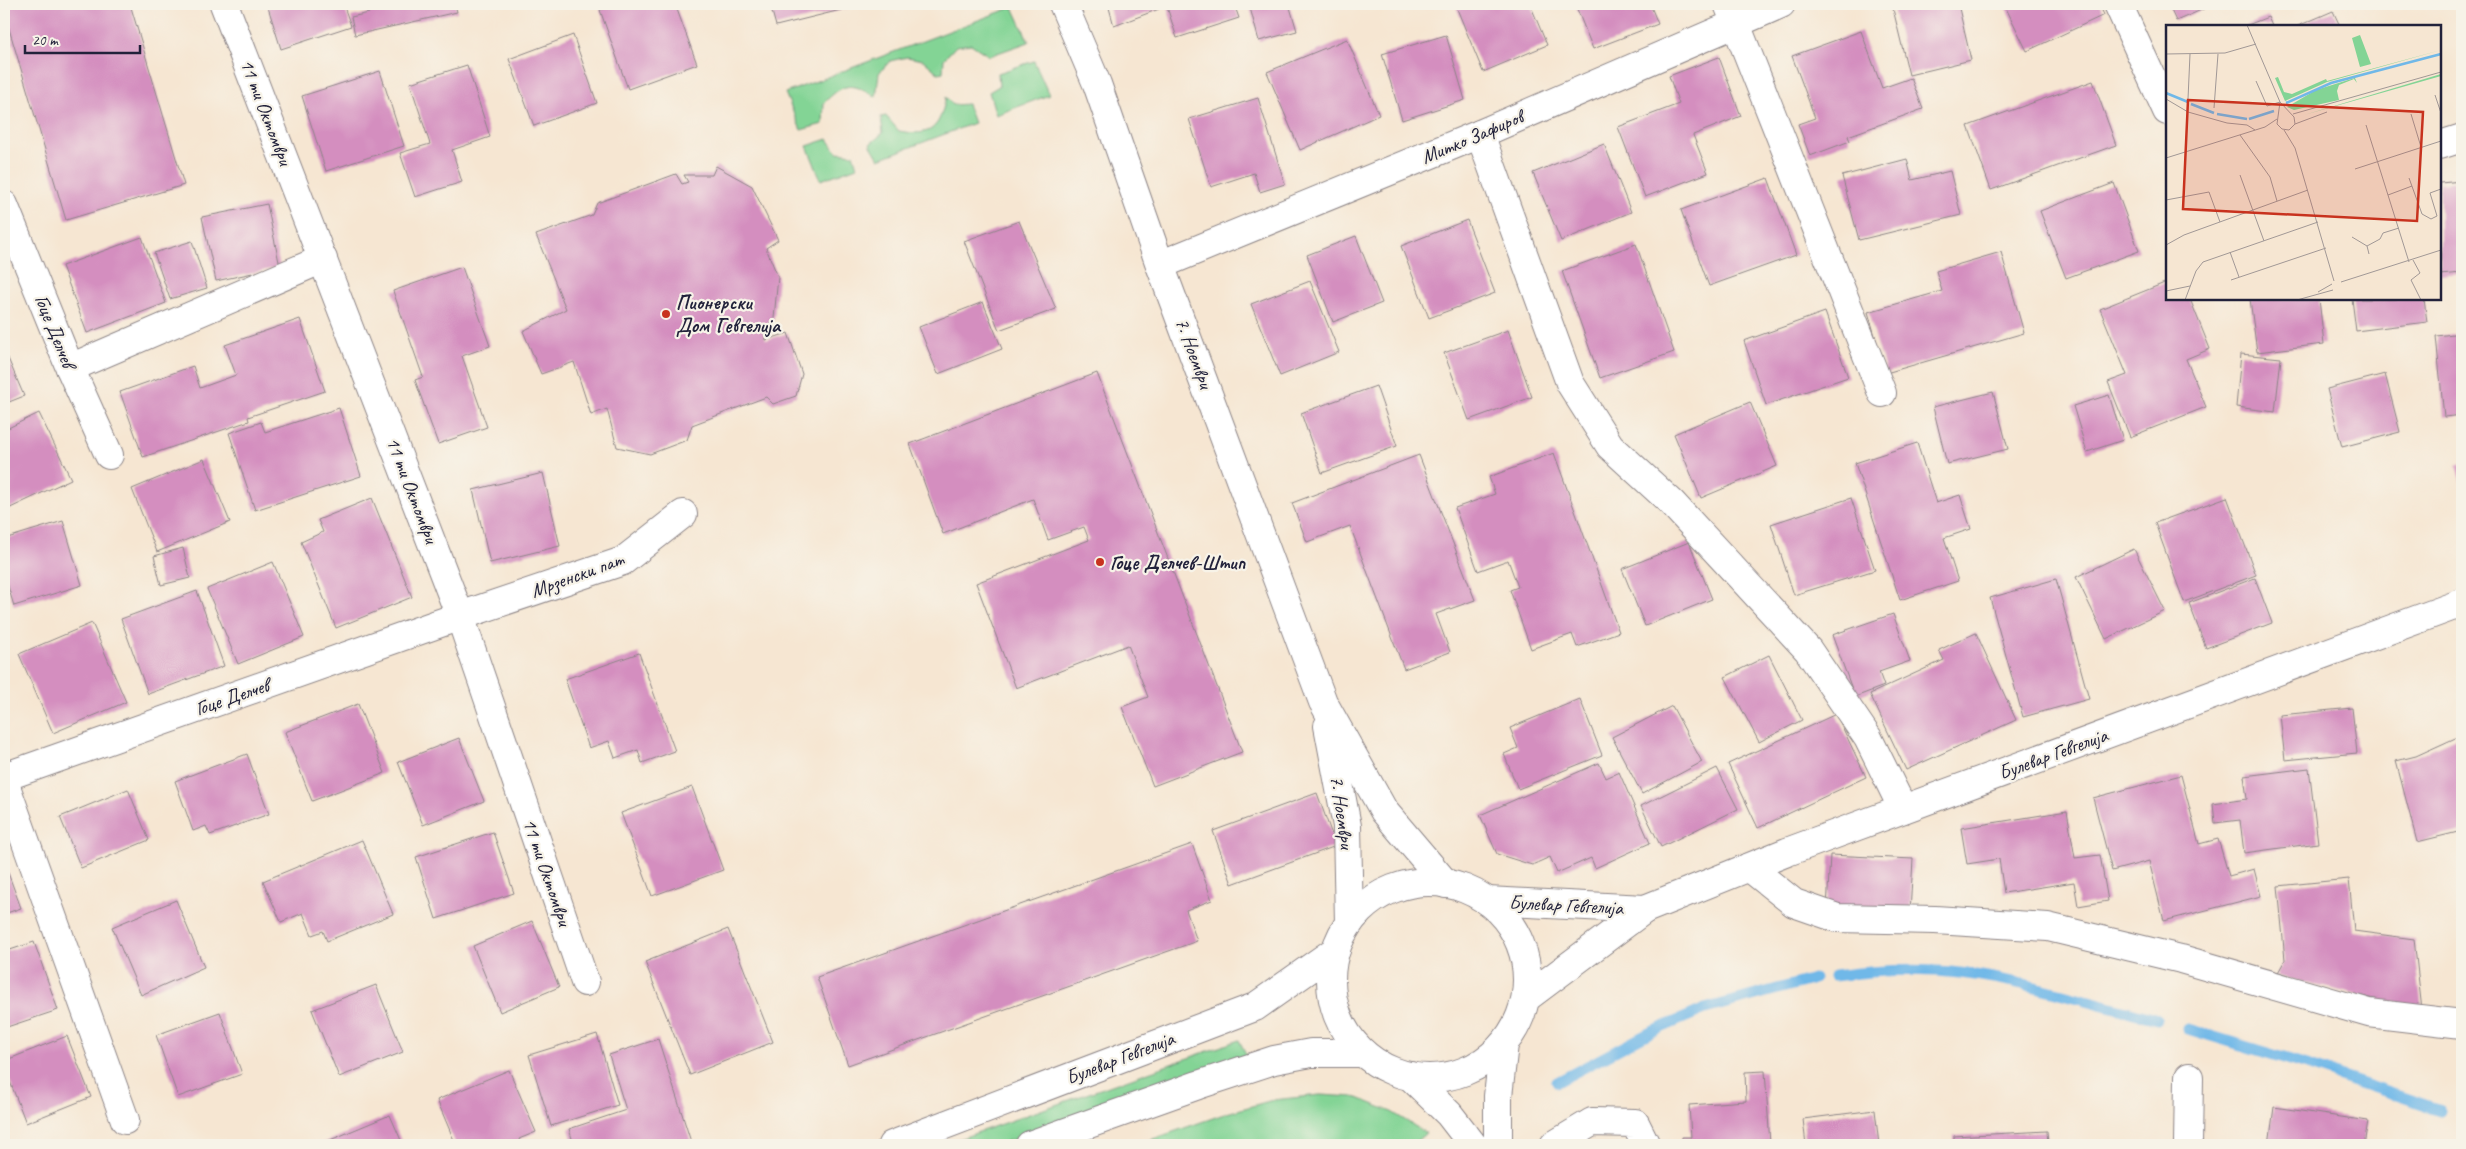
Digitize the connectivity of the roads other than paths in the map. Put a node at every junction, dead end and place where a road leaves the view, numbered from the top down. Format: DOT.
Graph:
graph roads {
  1 [pos="224,4"];
  2 [pos="1063,4"];
  3 [pos="1781,4"];
  4 [pos="2118,4"];
  5 [pos="1732,14"];
  6 [pos="2166,109"];
  7 [pos="1480,134"];
  8 [pos="2462,138"];
  9 [pos="2441,145"];
  10 [pos="4,205"];
  11 [pos="323,258"];
  12 [pos="1160,265"];
  13 [pos="70,368"];
  14 [pos="1882,393"];
  15 [pos="108,455"];
  16 [pos="683,514"];
  17 [pos="2462,603"];
  18 [pos="460,616"];
  19 [pos="1323,702"];
  20 [pos="4,779"];
  21 [pos="1903,809"];
  22 [pos="1749,867"];
  23 [pos="1446,884"];
  24 [pos="1487,901"];
  25 [pos="1645,909"];
  26 [pos="1349,924"];
  27 [pos="1336,950"];
  28 [pos="585,982"];
  29 [pos="1526,998"];
  30 [pos="2462,1024"];
  31 [pos="1504,1044"];
  32 [pos="1363,1053"];
  33 [pos="1410,1076"];
  34 [pos="2189,1077"];
  35 [pos="125,1120"];
  36 [pos="892,1145"];
  37 [pos="1030,1145"];
  38 [pos="1473,1145"];
  39 [pos="1498,1145"];
  40 [pos="1554,1145"];
  41 [pos="1646,1145"];
  42 [pos="2188,1145"];
  1 -- 11 [label="street, 11 ти Октомври"];
  2 -- 12 [label="street, 7. Ноември"];
  3 -- 5 [label="street, Митко Зафиров"];
  4 -- 6 [label="street"];
  5 -- 7 [label="street, Митко Зафиров"];
  5 -- 14 [label="street"];
  7 -- 12 [label="street, Митко Зафиров"];
  7 -- 21 [label="street"];
  8 -- 9 [label="street"];
  10 -- 13 [label="street, Гоце Делчев"];
  11 -- 13 [label="street"];
  11 -- 18 [label="street, 11 ти Октомври"];
  12 -- 19 [label="street, 7. Ноември"];
  13 -- 15 [label="street, Гоце Делчев"];
  16 -- 18 [label="street, Мрзенски пат"];
  17 -- 21 [label="street, Булевар Гевгелија"];
  18 -- 20 [label="street, Гоце Делчев"];
  18 -- 28 [label="street, 11 ти Октомври"];
  19 -- 23 [label="street, 7. Ноември"];
  19 -- 26 [label="street, 7. Ноември"];
  20 -- 35 [label="street"];
  21 -- 22 [label="street, Булевар Гевгелија"];
  22 -- 25 [label="street, Булевар Гевгелија"];
  22 -- 30 [label="street"];
  23 -- 24 [label="street"];
  23 -- 26 [label="street"];
  24 -- 25 [label="street, Булевар Гевгелија"];
  24 -- 29 [label="street"];
  25 -- 29 [label="street, Булевар Гевгелија"];
  26 -- 27 [label="street"];
  27 -- 32 [label="street"];
  27 -- 36 [label="street, Булевар Гевгелија"];
  29 -- 31 [label="street"];
  31 -- 33 [label="street"];
  31 -- 39 [label="street"];
  32 -- 33 [label="street"];
  32 -- 37 [label="street"];
  33 -- 38 [label="street"];
  34 -- 42 [label="street"];
  40 -- 41 [label="street"];
}
